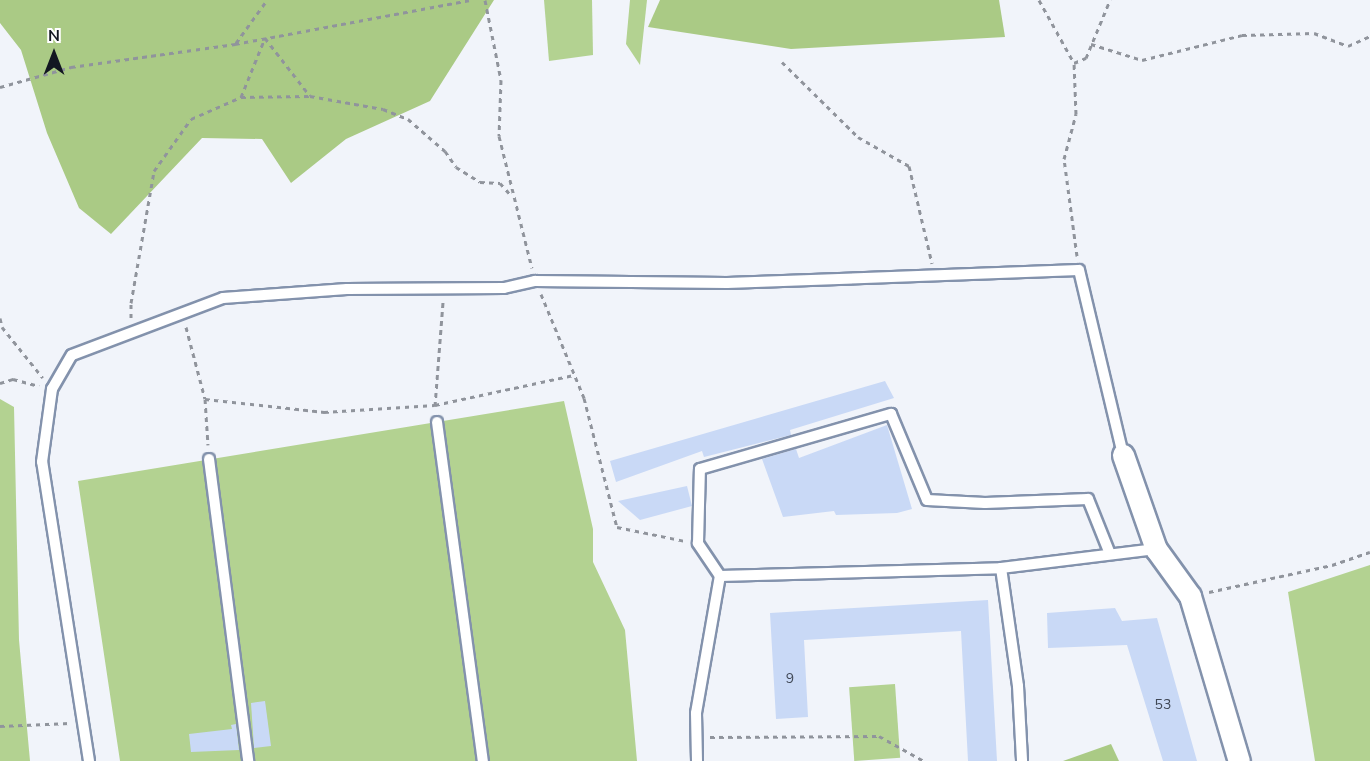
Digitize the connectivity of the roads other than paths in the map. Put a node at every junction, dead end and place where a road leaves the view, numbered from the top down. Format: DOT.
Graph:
graph roads {
  1 [pos="437,422"];
  2 [pos="1123,455"];
  3 [pos="209,459"];
  4 [pos="1156,549"];
  5 [pos="1110,554"];
  6 [pos="1001,568"];
  7 [pos="720,576"];
  8 [pos="89,761"];
  9 [pos="248,761"];
  10 [pos="483,761"];
  11 [pos="697,761"];
  12 [pos="1022,761"];
  13 [pos="1239,761"];
  1 -- 10 [label="lane"];
  2 -- 4 [label="street"];
  2 -- 8 [label="lane"];
  3 -- 9 [label="lane"];
  4 -- 5 [label="lane"];
  4 -- 13 [label="street"];
  5 -- 6 [label="lane"];
  5 -- 7 [label="lane"];
  6 -- 7 [label="lane"];
  6 -- 12 [label="lane"];
  7 -- 11 [label="lane"];
}
